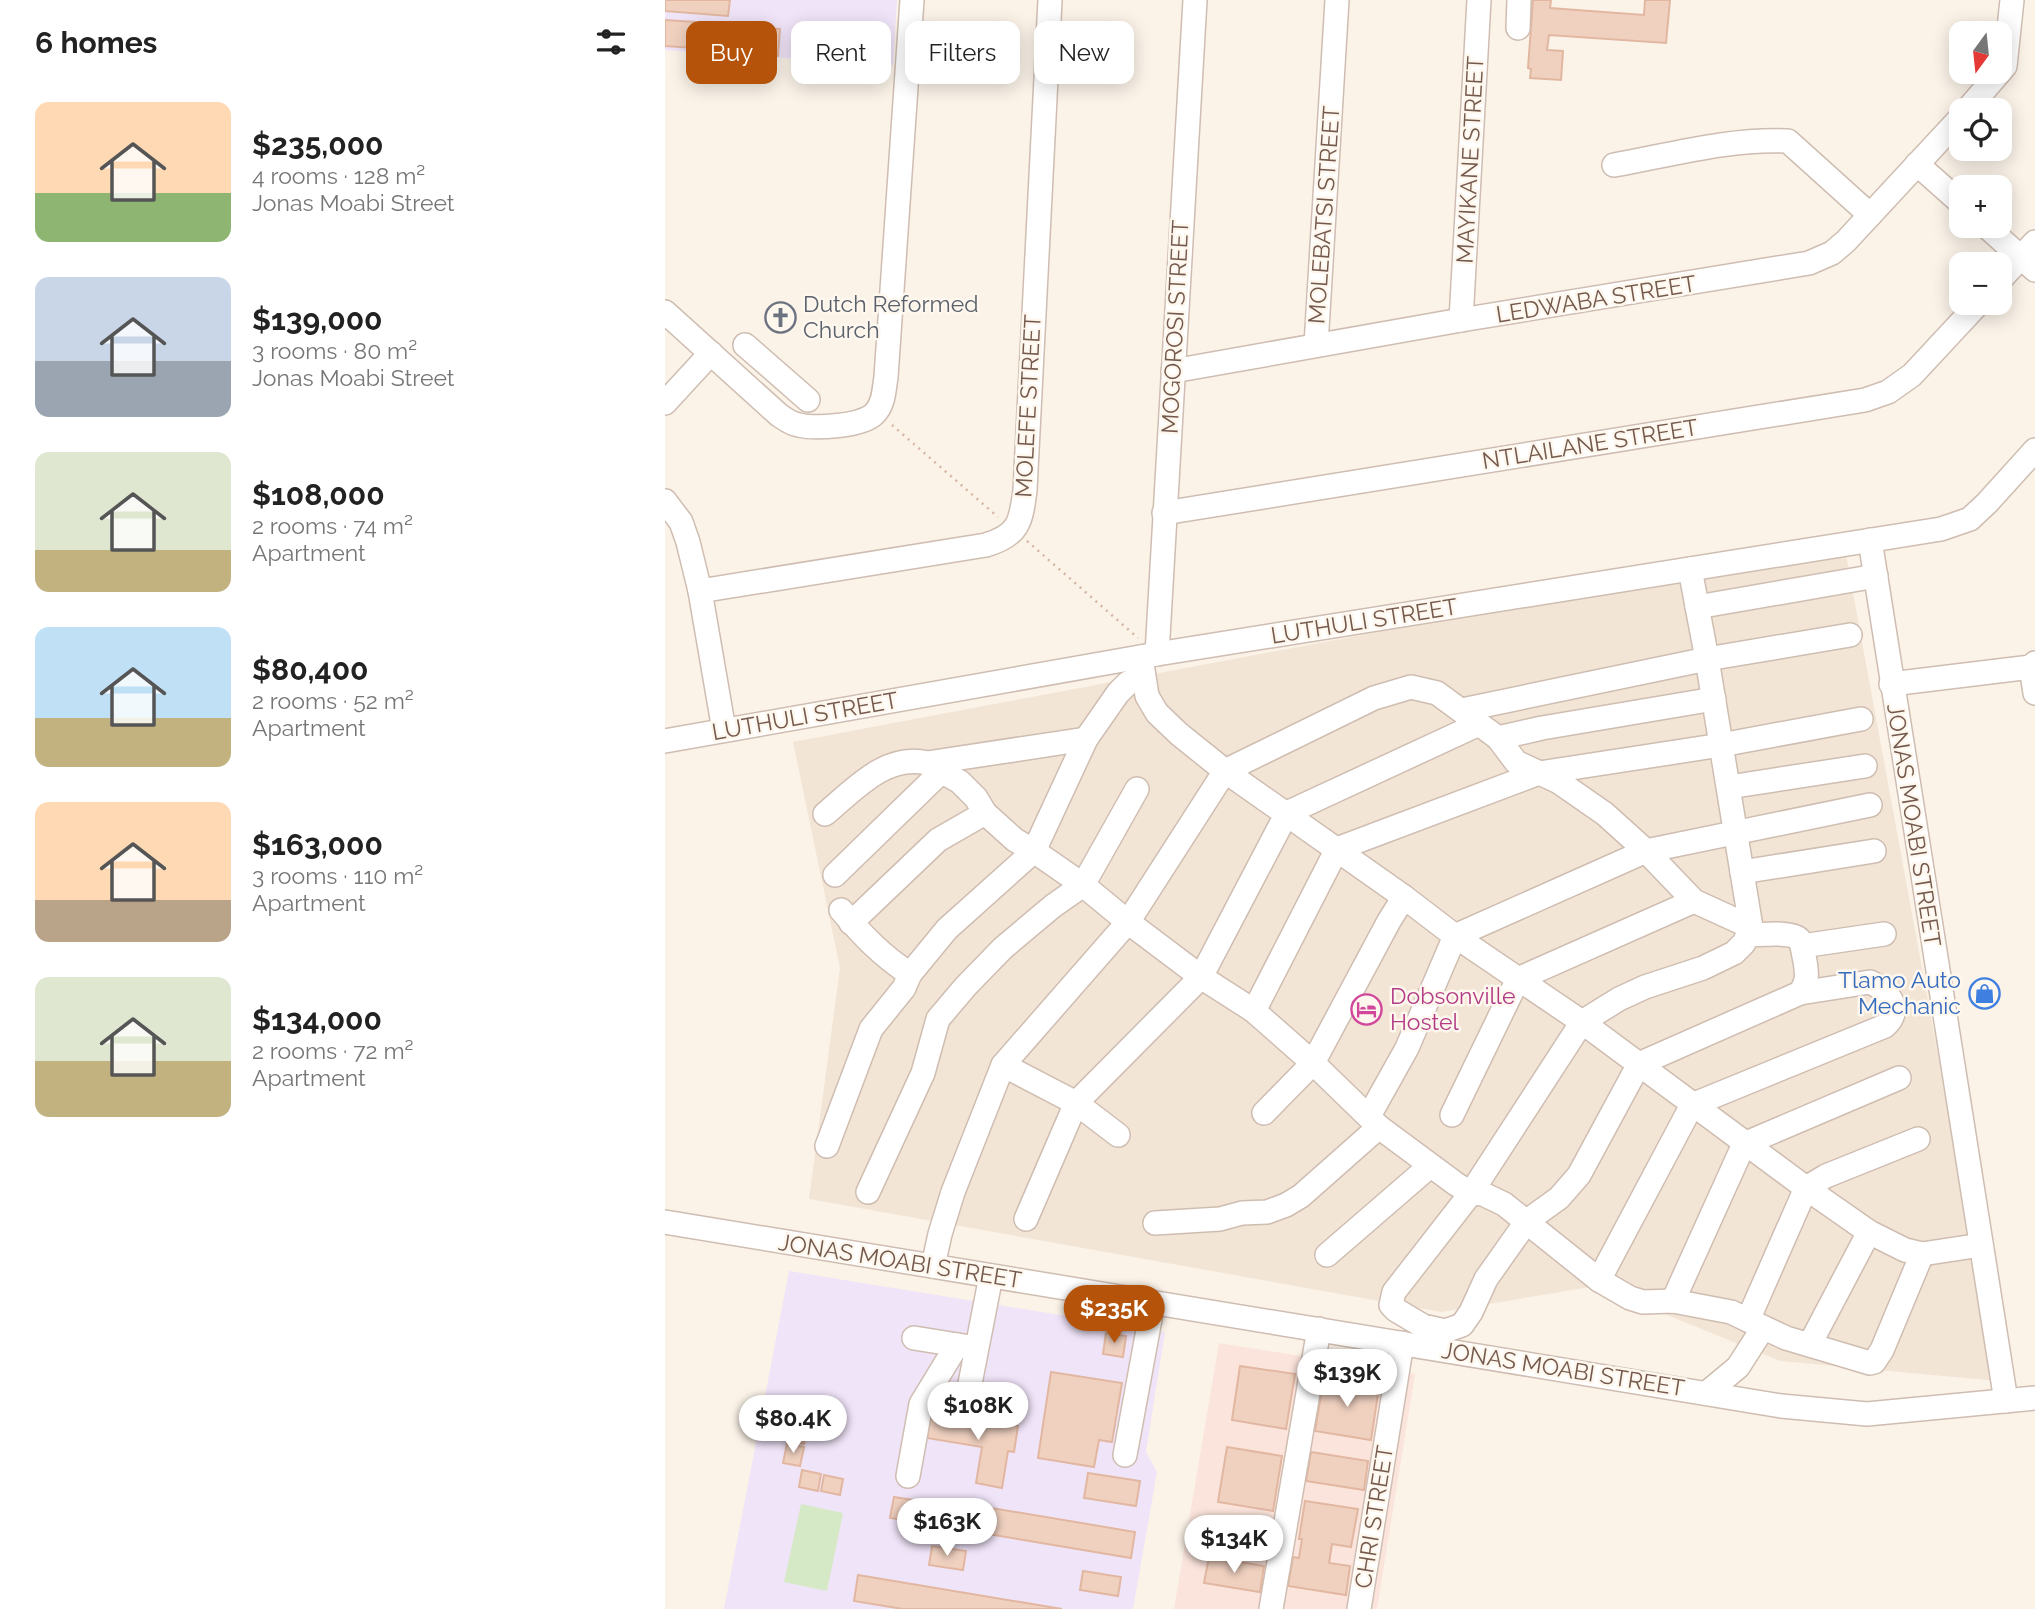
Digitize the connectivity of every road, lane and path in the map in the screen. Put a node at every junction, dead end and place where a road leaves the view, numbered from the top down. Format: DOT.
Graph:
graph roads {
  1 [pos="912,0"];
  2 [pos="1050,0"];
  3 [pos="1195,0"];
  4 [pos="1337,0"];
  5 [pos="1479,0"];
  6 [pos="1519,0"];
  7 [pos="2012,0"];
  8 [pos="1518,28"];
  9 [pos="1977,98"];
  10 [pos="1949,130"];
  11 [pos="1917,164"];
  12 [pos="1614,165"];
  13 [pos="1949,192"];
  14 [pos="1870,215"];
  15 [pos="2004,238"];
  16 [pos="2030,256"];
  17 [pos="2012,270"];
  18 [pos="665,312"];
  19 [pos="1968,315"];
  20 [pos="1461,320"];
  21 [pos="745,345"];
  22 [pos="1316,345"];
  23 [pos="711,353"];
  24 [pos="1173,371"];
  25 [pos="787,380"];
  26 [pos="808,400"];
  27 [pos="665,403"];
  28 [pos="765,403"];
  29 [pos="2035,450"];
  30 [pos="665,501"];
  31 [pos="1164,513"];
  32 [pos="1870,540"];
  33 [pos="1690,569"];
  34 [pos="1876,576"];
  35 [pos="700,591"];
  36 [pos="1697,607"];
  37 [pos="1850,635"];
  38 [pos="1707,659"];
  39 [pos="1147,662"];
  40 [pos="2033,665"];
  41 [pos="1891,684"];
  42 [pos="2035,693"];
  43 [pos="1714,699"];
  44 [pos="1470,717"];
  45 [pos="1861,719"];
  46 [pos="724,730"];
  47 [pos="1497,738"];
  48 [pos="1086,739"];
  49 [pos="665,741"];
  50 [pos="1721,745"];
  51 [pos="935,766"];
  52 [pos="1865,766"];
  53 [pos="1225,771"];
  54 [pos="1539,773"];
  55 [pos="1729,787"];
  56 [pos="1137,789"];
  57 [pos="1870,805"];
  58 [pos="985,813"];
  59 [pos="1287,813"];
  60 [pos="825,814"];
  61 [pos="1736,833"];
  62 [pos="1337,849"];
  63 [pos="1034,851"];
  64 [pos="1646,851"];
  65 [pos="1874,851"];
  66 [pos="1742,873"];
  67 [pos="835,875"];
  68 [pos="1083,885"];
  69 [pos="1404,897"];
  70 [pos="1694,901"];
  71 [pos="1128,922"];
  72 [pos="1750,931"];
  73 [pos="1884,934"];
  74 [pos="1455,936"];
  75 [pos="1802,946"];
  76 [pos="909,974"];
  77 [pos="1201,977"];
  78 [pos="1518,979"];
  79 [pos="1800,993"];
  80 [pos="1254,1011"];
  81 [pos="1582,1022"];
  82 [pos="1313,1063"];
  83 [pos="1639,1064"];
  84 [pos="1003,1066"];
  85 [pos="1899,1078"];
  86 [pos="1076,1103"];
  87 [pos="1692,1104"];
  88 [pos="1264,1113"];
  89 [pos="1452,1115"];
  90 [pos="1374,1122"];
  91 [pos="1118,1135"];
  92 [pos="1917,1139"];
  93 [pos="1744,1144"];
  94 [pos="827,1146"];
  95 [pos="1430,1166"];
  96 [pos="1806,1188"];
  97 [pos="868,1192"];
  98 [pos="1472,1193"];
  99 [pos="1026,1219"];
  100 [pos="1527,1221"];
  101 [pos="665,1222"];
  102 [pos="1155,1223"];
  103 [pos="1869,1232"];
  104 [pos="1981,1245"];
  105 [pos="1922,1254"];
  106 [pos="1327,1255"];
  107 [pos="933,1266"];
  108 [pos="991,1276"];
  109 [pos="1599,1280"];
  110 [pos="1673,1301"];
  111 [pos="1153,1303"];
  112 [pos="1756,1324"];
  113 [pos="1319,1329"];
  114 [pos="914,1338"];
  115 [pos="1402,1343"];
  116 [pos="1810,1344"];
  117 [pos="967,1346"];
  118 [pos="1707,1392"];
  119 [pos="2035,1398"];
  120 [pos="2006,1401"];
  121 [pos="966,1404"];
  122 [pos="1125,1455"];
  123 [pos="908,1476"];
  124 [pos="1271,1609"];
  125 [pos="1359,1609"];
  1 -- 28 [label="street"];
  2 -- 35 [label="street, MOLEFE STREET"];
  3 -- 24 [label="street, MOGOROSI STREET"];
  4 -- 22 [label="street, MOLEBATSI STREET"];
  5 -- 20 [label="street, MAYIKANE STREET"];
  6 -- 8 [label="street"];
  7 -- 9 [label="street"];
  10 -- 11 [label="street, LEDWABA STREET"];
  11 -- 13 [label="street"];
  11 -- 14 [label="street, LEDWABA STREET"];
  12 -- 14 [label="street"];
  14 -- 20 [label="street, LEDWABA STREET"];
  15 -- 16 [label="street"];
  16 -- 17 [label="street"];
  18 -- 23 [label="street"];
  19 -- 31 [label="street, NTLAILANE STREET"];
  20 -- 22 [label="street, LEDWABA STREET"];
  21 -- 25 [label="street"];
  22 -- 24 [label="street, LEDWABA STREET"];
  23 -- 27 [label="street"];
  23 -- 28 [label="street"];
  24 -- 31 [label="street, MOGOROSI STREET"];
  25 -- 26 [label="street"];
  25 -- 28 [label="street"];
  29 -- 32 [label="street, LUTHULI STREET"];
  30 -- 35 [label="street"];
  31 -- 39 [label="street, MOGOROSI STREET"];
  32 -- 33 [label="street, LUTHULI STREET"];
  32 -- 34 [label="street, JONAS MOABI STREET"];
  33 -- 36 [label="street"];
  33 -- 39 [label="street, LUTHULI STREET"];
  34 -- 36 [label="street"];
  34 -- 41 [label="street, JONAS MOABI STREET"];
  35 -- 46 [label="street"];
  36 -- 38 [label="street"];
  37 -- 38 [label="street"];
  38 -- 43 [label="street"];
  38 -- 44 [label="street"];
  39 -- 46 [label="street, LUTHULI STREET"];
  39 -- 48 [label="street"];
  39 -- 53 [label="street"];
  40 -- 41 [label="street"];
  40 -- 42 [label="street"];
  41 -- 104 [label="street, JONAS MOABI STREET"];
  43 -- 47 [label="street"];
  43 -- 50 [label="street"];
  44 -- 47 [label="street"];
  44 -- 53 [label="street"];
  44 -- 59 [label="street"];
  45 -- 50 [label="street"];
  46 -- 49 [label="street, LUTHULI STREET"];
  47 -- 54 [label="street"];
  48 -- 51 [label="street"];
  48 -- 63 [label="street"];
  50 -- 54 [label="street"];
  50 -- 55 [label="street"];
  51 -- 58 [label="street"];
  51 -- 60 [label="street"];
  51 -- 67 [label="street"];
  52 -- 55 [label="street"];
  53 -- 59 [label="street"];
  53 -- 71 [label="street"];
  54 -- 62 [label="street"];
  54 -- 64 [label="street"];
  55 -- 61 [label="street"];
  56 -- 68 [label="street"];
  57 -- 61 [label="street"];
  58 -- 63 [label="street"];
  58 -- 76 [label="street"];
  59 -- 62 [label="street"];
  59 -- 77 [label="street"];
  61 -- 64 [label="street"];
  61 -- 66 [label="street"];
  62 -- 69 [label="street"];
  62 -- 80 [label="street"];
  63 -- 68 [label="street"];
  63 -- 76 [label="street"];
  64 -- 70 [label="street"];
  64 -- 74 [label="street"];
  65 -- 66 [label="street"];
  66 -- 72 [label="street"];
  68 -- 71 [label="street"];
  68 -- 97 [label="street"];
  69 -- 74 [label="street"];
  69 -- 82 [label="street"];
  70 -- 72 [label="street"];
  70 -- 78 [label="street"];
  71 -- 77 [label="street"];
  71 -- 84 [label="street"];
  72 -- 75 [label="street"];
  72 -- 81 [label="street"];
  73 -- 75 [label="street"];
  74 -- 78 [label="street"];
  74 -- 90 [label="street"];
  75 -- 79 [label="street"];
  76 -- 94 [label="street"];
  77 -- 80 [label="street"];
  77 -- 86 [label="street"];
  78 -- 81 [label="street"];
  78 -- 89 [label="street"];
  79 -- 83 [label="street"];
  79 -- 87 [label="street"];
  80 -- 82 [label="street"];
  81 -- 83 [label="street"];
  81 -- 98 [label="street"];
  82 -- 88 [label="street"];
  82 -- 90 [label="street"];
  83 -- 87 [label="street"];
  83 -- 100 [label="street"];
  84 -- 86 [label="street"];
  84 -- 107 [label="street"];
  85 -- 93 [label="street"];
  86 -- 91 [label="street"];
  86 -- 99 [label="street"];
  87 -- 93 [label="street"];
  87 -- 109 [label="street"];
  90 -- 95 [label="street"];
  90 -- 102 [label="street"];
  92 -- 96 [label="street"];
  93 -- 96 [label="street"];
  93 -- 110 [label="street"];
  95 -- 98 [label="street"];
  95 -- 106 [label="street"];
  96 -- 103 [label="street"];
  96 -- 112 [label="street"];
  98 -- 100 [label="street"];
  98 -- 100 [label="street"];
  100 -- 109 [label="street"];
  101 -- 107 [label="street, JONAS MOABI STREET"];
  103 -- 105 [label="street"];
  103 -- 116 [label="street"];
  104 -- 105 [label="street"];
  104 -- 120 [label="street, JONAS MOABI STREET"];
  105 -- 116 [label="street"];
  107 -- 108 [label="street, JONAS MOABI STREET"];
  108 -- 111 [label="street, JONAS MOABI STREET"];
  108 -- 117 [label="street"];
  109 -- 110 [label="street"];
  110 -- 112 [label="street"];
  111 -- 113 [label="street, JONAS MOABI STREET"];
  111 -- 122 [label="street"];
  112 -- 116 [label="street"];
  112 -- 118 [label="street"];
  113 -- 115 [label="street, JONAS MOABI STREET"];
  113 -- 124 [label="street"];
  114 -- 117 [label="street"];
  115 -- 118 [label="street, JONAS MOABI STREET"];
  115 -- 125 [label="street, CHRI STREET"];
  117 -- 121 [label="street"];
  117 -- 123 [label="street"];
  118 -- 120 [label="street, JONAS MOABI STREET"];
  119 -- 120 [label="street, JONAS MOABI STREET"];
}
